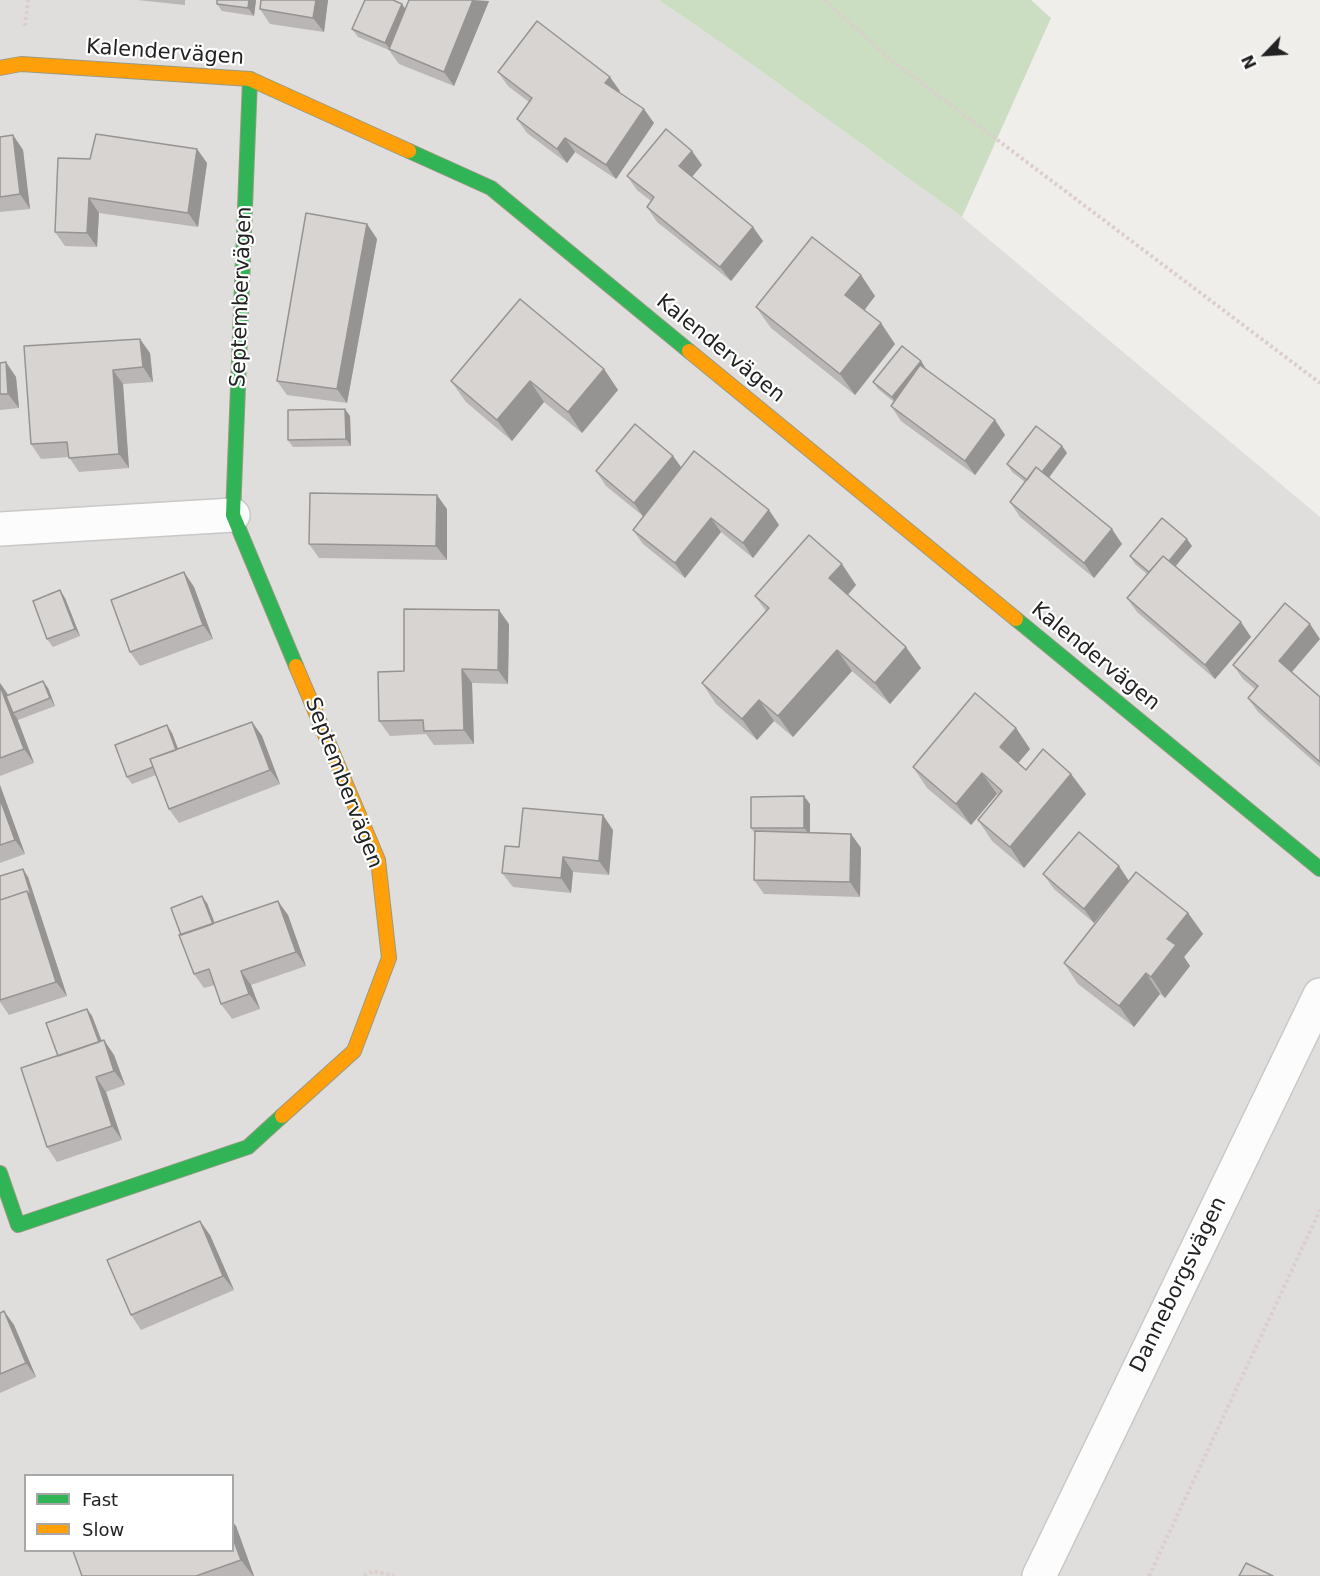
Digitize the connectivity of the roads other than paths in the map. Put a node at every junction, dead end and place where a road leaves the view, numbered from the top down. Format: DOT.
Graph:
graph roads {
  1 [pos="0,68"];
  2 [pos="250,80"];
  3 [pos="233,515"];
  4 [pos="0,529"];
  5 [pos="1320,869"];
  6 [pos="1320,995"];
  7 [pos="0,1173"];
  8 [pos="1039,1576"];
  1 -- 2 [label="street, Kalendervägen"];
  2 -- 3 [label="street, Septembervägen"];
  2 -- 5 [label="street, Kalendervägen"];
  3 -- 4 [label="street"];
  3 -- 7 [label="street, Septembervägen"];
  6 -- 8 [label="street, Danneborgsvägen"];
}
